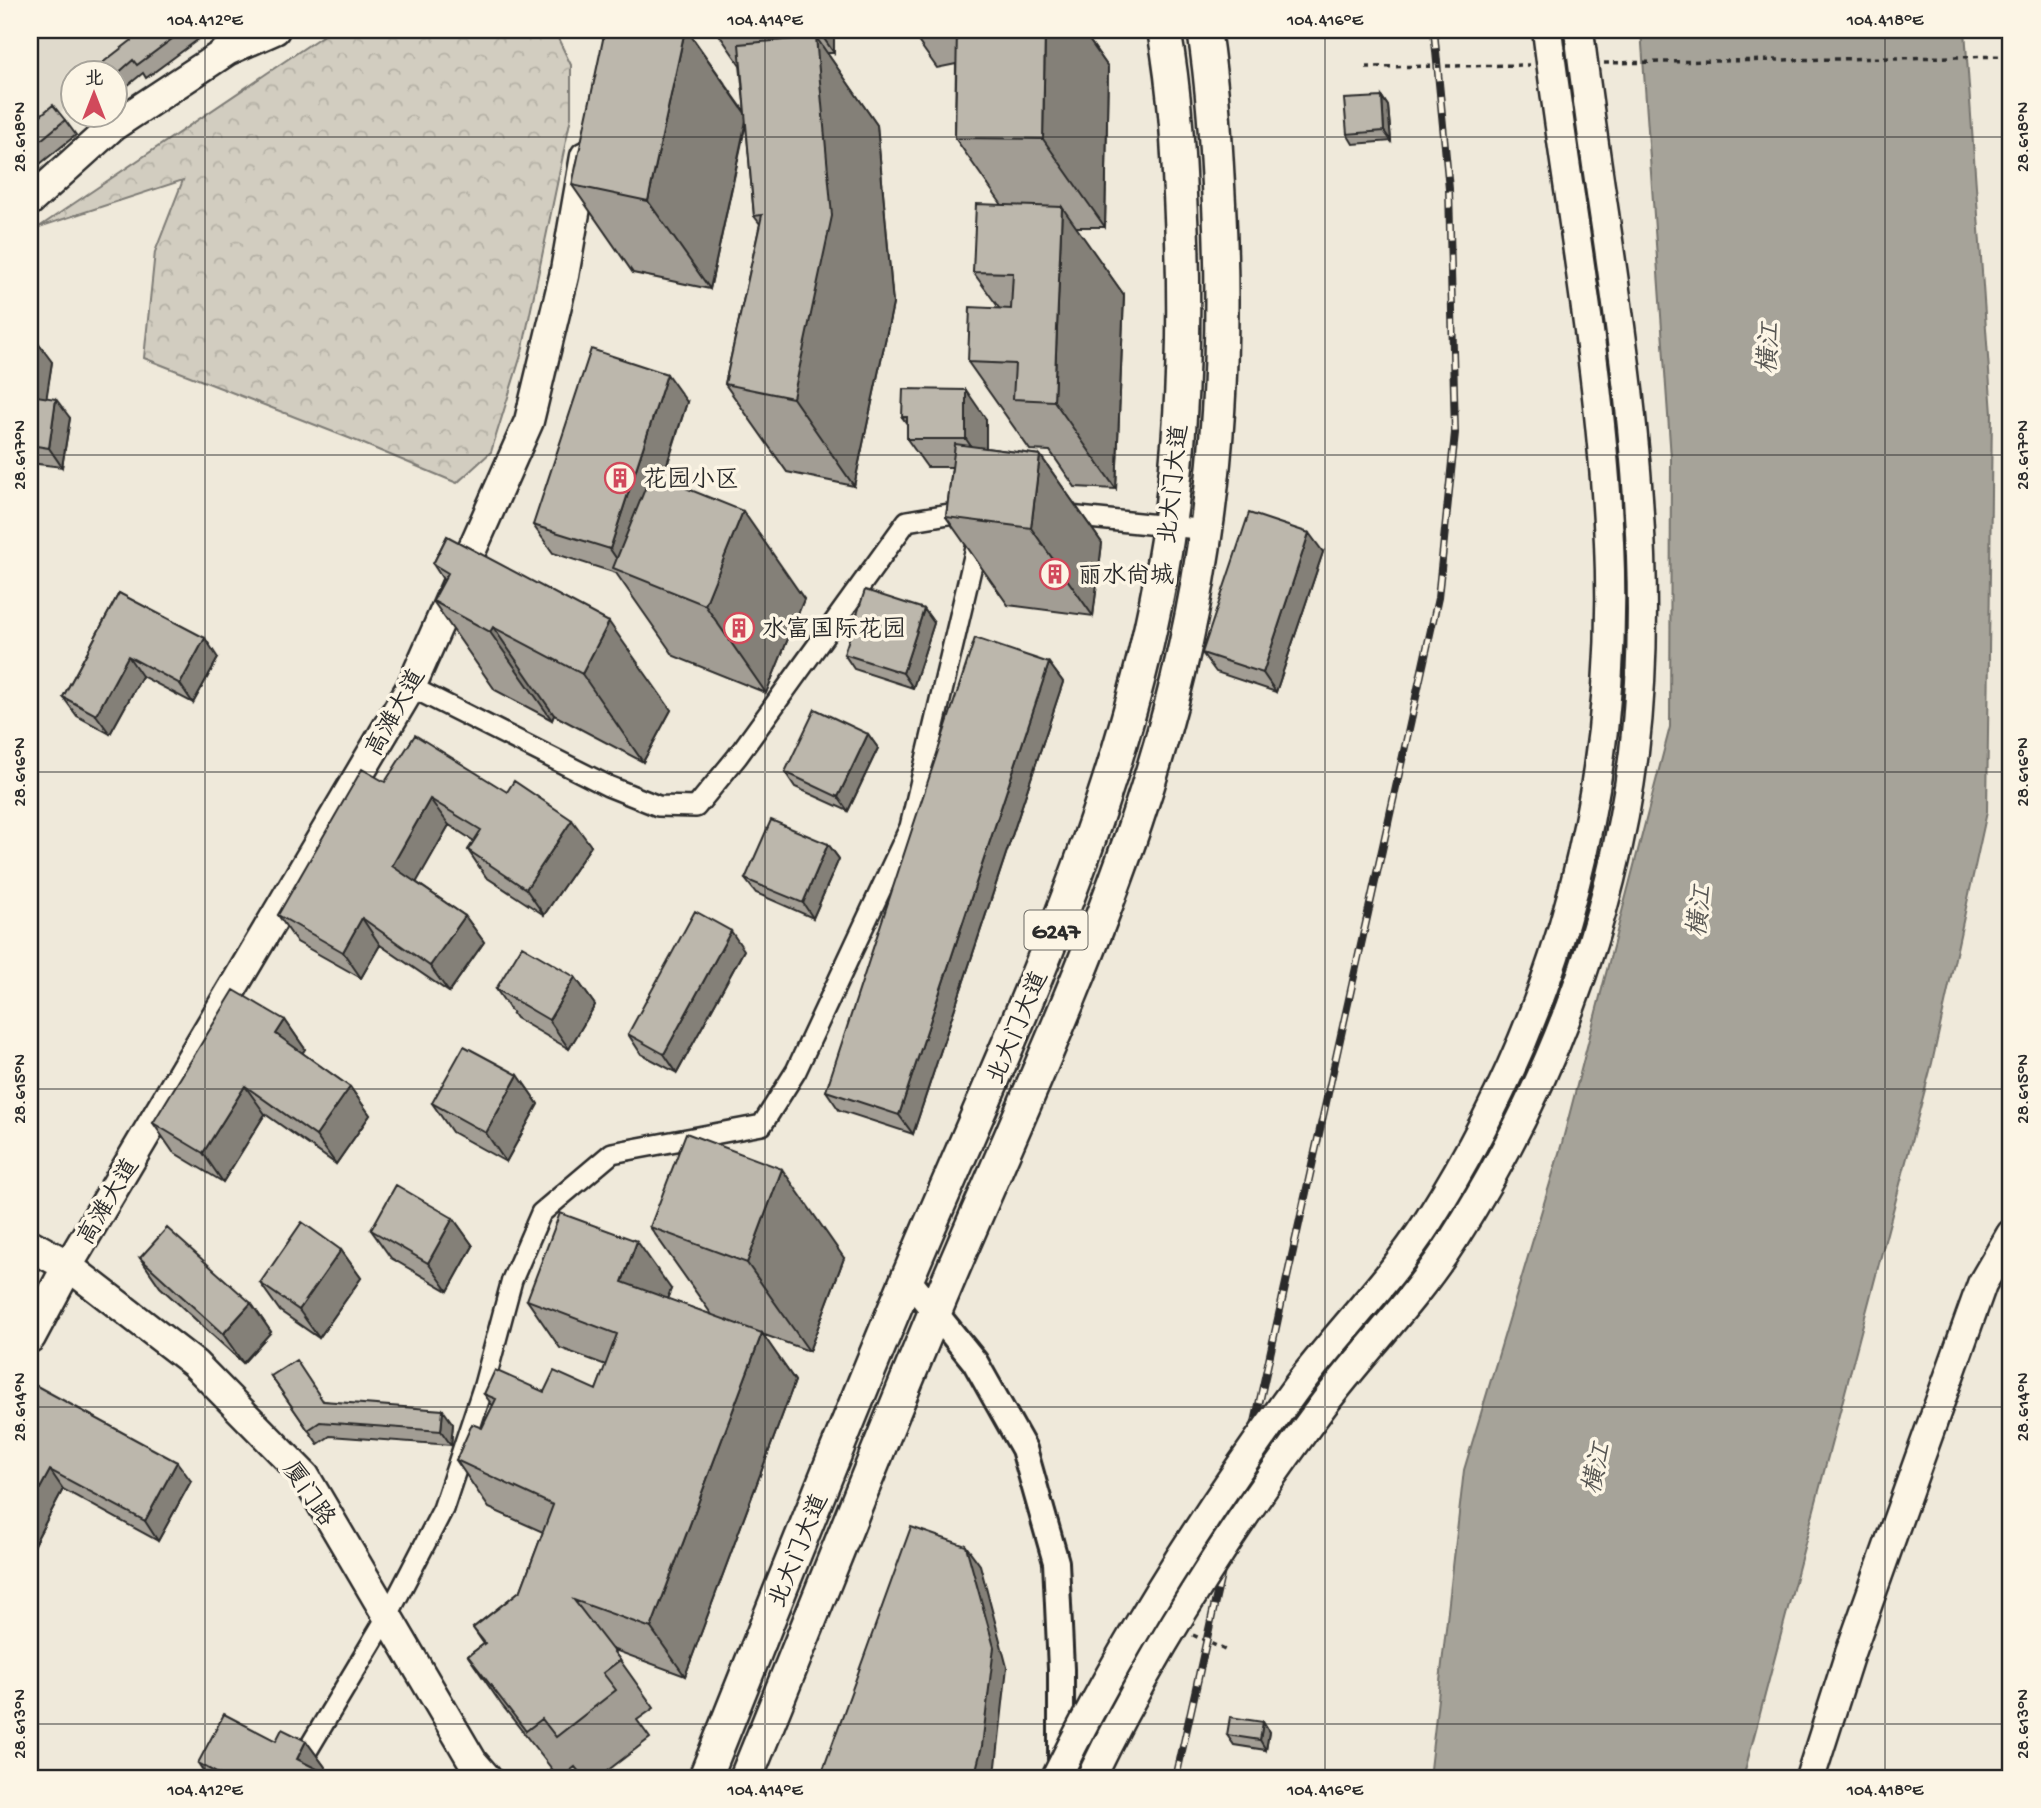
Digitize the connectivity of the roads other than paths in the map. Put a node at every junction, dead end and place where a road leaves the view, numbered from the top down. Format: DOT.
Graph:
graph roads {
  1 [pos="275,30"];
  2 [pos="1164,30"];
  3 [pos="1204,30"];
  4 [pos="1547,30"];
  5 [pos="1579,30"];
  6 [pos="589,134"];
  7 [pos="30,201"];
  8 [pos="1038,513"];
  9 [pos="1169,526"];
  10 [pos="1208,530"];
  11 [pos="411,687"];
  12 [pos="2011,1234"];
  13 [pos="30,1245"];
  14 [pos="68,1266"];
  15 [pos="907,1279"];
  16 [pos="935,1313"];
  17 [pos="30,1337"];
  18 [pos="387,1617"];
  19 [pos="1059,1776"];
  20 [pos="291,1778"];
  21 [pos="486,1778"];
  22 [pos="705,1778"];
  23 [pos="746,1778"];
  24 [pos="1091,1778"];
  25 [pos="1810,1778"];
  1 -- 7 [label="main road"];
  2 -- 9 [label="highway, 北大门大道 / G247"];
  3 -- 10 [label="highway, 北大门大道 / G247"];
  4 -- 19 [label="main road, bridge"];
  5 -- 24 [label="main road, bridge"];
  6 -- 11 [label="main road, 高滩大道"];
  8 -- 9 [label="street"];
  9 -- 10 [label="street"];
  9 -- 15 [label="highway, 北大门大道 / G247"];
  10 -- 16 [label="highway, 北大门大道 / G247"];
  11 -- 14 [label="main road, 高滩大道"];
  11 -- 18 [label="street"];
  12 -- 25 [label="main road"];
  13 -- 14 [label="main road, 厦门路"];
  14 -- 17 [label="main road, 高滩大道"];
  14 -- 18 [label="main road, 厦门路"];
  15 -- 16 [label="street"];
  15 -- 22 [label="highway, 北大门大道 / G247"];
  16 -- 19 [label="street"];
  16 -- 23 [label="highway, 北大门大道 / G247"];
  18 -- 20 [label="street"];
  18 -- 21 [label="main road, 厦门路"];
}
